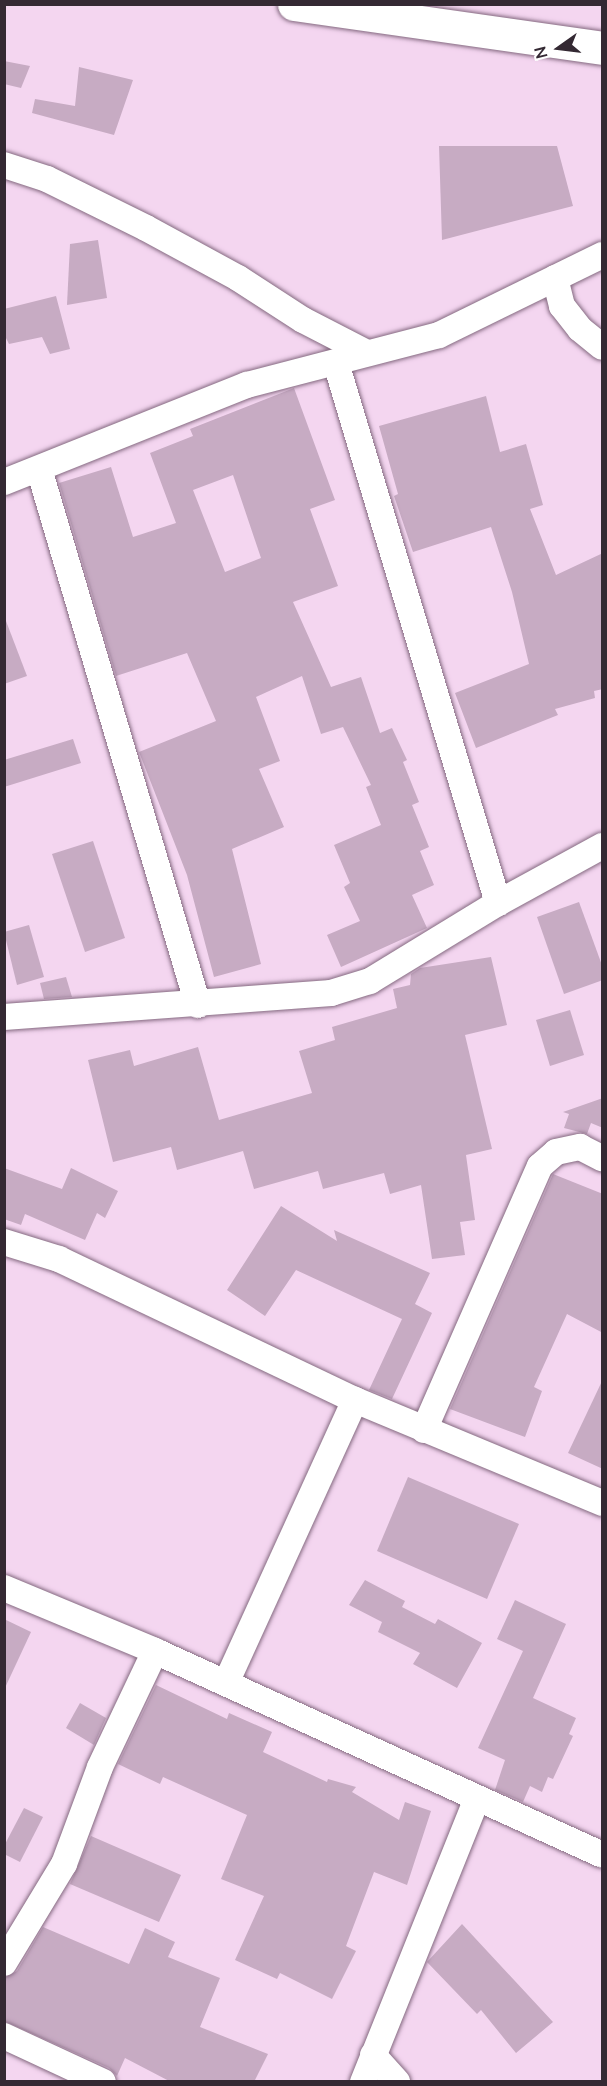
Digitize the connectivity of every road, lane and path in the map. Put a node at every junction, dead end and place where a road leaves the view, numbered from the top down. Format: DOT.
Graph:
graph roads {
  1 [pos="294,4"];
  2 [pos="603,48"];
  3 [pos="4,165"];
  4 [pos="603,255"];
  5 [pos="555,278"];
  6 [pos="603,347"];
  7 [pos="368,352"];
  8 [pos="336,363"];
  9 [pos="39,469"];
  10 [pos="4,482"];
  11 [pos="603,846"];
  12 [pos="498,903"];
  13 [pos="198,1005"];
  14 [pos="4,1017"];
  15 [pos="603,1158"];
  16 [pos="4,1242"];
  17 [pos="355,1400"];
  18 [pos="424,1430"];
  19 [pos="603,1503"];
  20 [pos="4,1588"];
  21 [pos="155,1651"];
  22 [pos="226,1683"];
  23 [pos="477,1798"];
  24 [pos="603,1855"];
  25 [pos="4,1963"];
  26 [pos="4,2036"];
  27 [pos="373,2055"];
  28 [pos="103,2082"];
  29 [pos="363,2082"];
  30 [pos="397,2082"];
  1 -- 2 [label="highway"];
  3 -- 7 [label="street"];
  4 -- 5 [label="street"];
  5 -- 6 [label="street"];
  5 -- 7 [label="street"];
  7 -- 8 [label="street"];
  8 -- 9 [label="street"];
  8 -- 12 [label="street"];
  9 -- 10 [label="street"];
  9 -- 13 [label="street"];
  11 -- 12 [label="street"];
  12 -- 13 [label="street"];
  13 -- 14 [label="street"];
  15 -- 18 [label="street"];
  16 -- 17 [label="street"];
  17 -- 18 [label="street"];
  17 -- 22 [label="street"];
  18 -- 19 [label="street"];
  20 -- 21 [label="street"];
  21 -- 22 [label="street"];
  21 -- 25 [label="street"];
  22 -- 23 [label="street"];
  23 -- 24 [label="street"];
  23 -- 27 [label="street"];
  26 -- 28 [label="street"];
  27 -- 29 [label="street"];
  27 -- 30 [label="street"];
}
